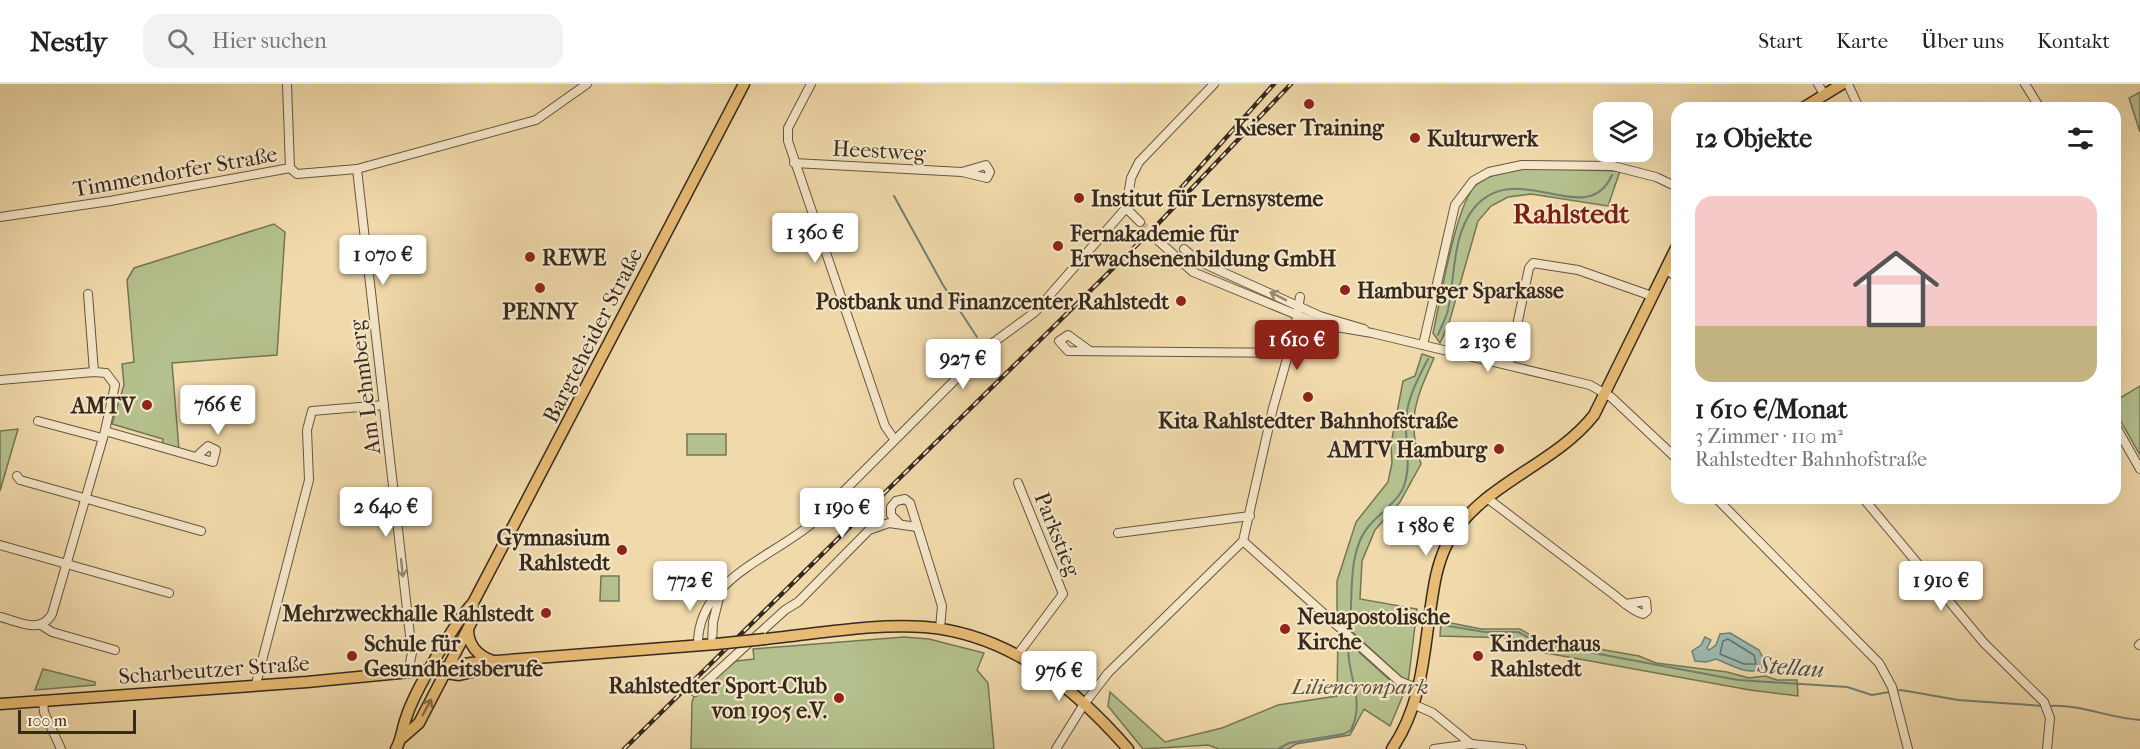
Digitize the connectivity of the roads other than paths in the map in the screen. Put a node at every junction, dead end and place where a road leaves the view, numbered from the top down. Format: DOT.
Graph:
graph roads {
  1 [pos="287,84"];
  2 [pos="587,84"];
  3 [pos="744,84"];
  4 [pos="811,84"];
  5 [pos="1214,84"];
  6 [pos="1818,84"];
  7 [pos="2025,84"];
  8 [pos="1841,85"];
  9 [pos="1824,94"];
  10 [pos="1812,102"];
  11 [pos="1854,102"];
  12 [pos="2036,102"];
  13 [pos="794,163"];
  14 [pos="290,168"];
  15 [pos="357,169"];
  16 [pos="962,172"];
  17 [pos="1671,184"];
  18 [pos="1126,208"];
  19 [pos="0,217"];
  20 [pos="1140,222"];
  21 [pos="1153,236"];
  22 [pos="1184,249"];
  23 [pos="1671,258"];
  24 [pos="1665,269"];
  25 [pos="1671,273"];
  26 [pos="1248,288"];
  27 [pos="88,294"];
  28 [pos="1652,296"];
  29 [pos="1299,302"];
  30 [pos="1297,316"];
  31 [pos="1372,333"];
  32 [pos="1423,345"];
  33 [pos="1090,351"];
  34 [pos="1289,353"];
  35 [pos="1509,364"];
  36 [pos="94,372"];
  37 [pos="0,379"];
  38 [pos="1606,393"];
  39 [pos="384,405"];
  40 [pos="38,421"];
  41 [pos="104,435"];
  42 [pos="2121,436"];
  43 [pos="894,439"];
  44 [pos="1671,453"];
  45 [pos="196,457"];
  46 [pos="2140,469"];
  47 [pos="17,476"];
  48 [pos="1018,483"];
  49 [pos="1487,498"];
  50 [pos="86,499"];
  51 [pos="1722,504"];
  52 [pos="1868,504"];
  53 [pos="1250,516"];
  54 [pos="899,523"];
  55 [pos="917,527"];
  56 [pos="201,531"];
  57 [pos="1118,533"];
  58 [pos="1243,541"];
  59 [pos="0,545"];
  60 [pos="67,565"];
  61 [pos="169,593"];
  62 [pos="720,593"];
  63 [pos="473,603"];
  64 [pos="1625,604"];
  65 [pos="0,617"];
  66 [pos="41,626"];
  67 [pos="468,628"];
  68 [pos="940,628"];
  69 [pos="714,644"];
  70 [pos="698,645"];
  71 [pos="115,650"];
  72 [pos="1018,654"];
  73 [pos="494,661"];
  74 [pos="513,661"];
  75 [pos="447,669"];
  76 [pos="431,670"];
  77 [pos="408,672"];
  78 [pos="256,684"];
  79 [pos="1419,689"];
  80 [pos="694,692"];
  81 [pos="43,701"];
  82 [pos="1084,704"];
  83 [pos="0,705"];
  84 [pos="1415,705"];
  85 [pos="403,737"];
  86 [pos="1471,744"];
  87 [pos="61,749"];
  88 [pos="396,749"];
  89 [pos="1056,749"];
  90 [pos="1128,749"];
  91 [pos="1392,749"];
  92 [pos="1434,749"];
  93 [pos="1516,749"];
  94 [pos="1908,749"];
  95 [pos="2046,749"];
  1 -- 14 [label="street"];
  2 -- 15 [label="street, Timmendorfer Straße"];
  3 -- 63 [label="main road, Bargteheider Straße"];
  4 -- 13 [label="street"];
  5 -- 18 [label="street"];
  6 -- 9 [label="street"];
  7 -- 12 [label="street"];
  8 -- 9 [label="main road"];
  8 -- 11 [label="street"];
  9 -- 10 [label="main road"];
  13 -- 16 [label="street, Heestweg"];
  13 -- 43 [label="street"];
  14 -- 15 [label="street, Timmendorfer Straße"];
  14 -- 19 [label="street, Timmendorfer Straße"];
  15 -- 39 [label="street, Am Lehmberg"];
  17 -- 32 [label="street"];
  18 -- 20 [label="street"];
  18 -- 43 [label="street"];
  21 -- 26 [label="street"];
  22 -- 26 [label="street"];
  23 -- 24 [label="main road"];
  24 -- 25 [label="street"];
  24 -- 28 [label="main road"];
  29 -- 26 [label="street, one-way"];
  26 -- 30 [label="street"];
  27 -- 36 [label="street"];
  28 -- 35 [label="street"];
  28 -- 38 [label="main road"];
  29 -- 30 [label="street"];
  29 -- 31 [label="street"];
  30 -- 31 [label="street"];
  30 -- 34 [label="street"];
  31 -- 32 [label="street"];
  32 -- 35 [label="street"];
  33 -- 34 [label="street"];
  34 -- 53 [label="street"];
  35 -- 38 [label="street"];
  36 -- 37 [label="street"];
  36 -- 41 [label="street"];
  38 -- 44 [label="street"];
  38 -- 49 [label="main road"];
  39 -- 77 [label="street, Am Lehmberg, one-way"];
  39 -- 78 [label="street"];
  40 -- 41 [label="street"];
  41 -- 45 [label="street"];
  41 -- 50 [label="street"];
  42 -- 46 [label="street"];
  43 -- 62 [label="street"];
  47 -- 50 [label="street"];
  48 -- 72 [label="street, Parkstieg"];
  49 -- 64 [label="street"];
  49 -- 79 [label="main road"];
  50 -- 56 [label="street"];
  50 -- 60 [label="street"];
  51 -- 94 [label="street"];
  52 -- 95 [label="street"];
  53 -- 57 [label="street"];
  53 -- 58 [label="street"];
  54 -- 55 [label="street"];
  54 -- 55 [label="street"];
  54 -- 80 [label="street"];
  55 -- 68 [label="street"];
  58 -- 79 [label="street"];
  58 -- 82 [label="street"];
  59 -- 60 [label="street"];
  60 -- 61 [label="street"];
  60 -- 66 [label="street"];
  62 -- 69 [label="street"];
  62 -- 70 [label="street"];
  63 -- 67 [label="main road, Bargteheider Straße"];
  63 -- 76 [label="main road, Bargteheider Straße"];
  65 -- 66 [label="street"];
  66 -- 71 [label="street"];
  67 -- 73 [label="main road"];
  67 -- 75 [label="main road, Bargteheider Straße"];
  68 -- 69 [label="main road, Scharbeutzer Straße, bridge"];
  68 -- 72 [label="main road, Scharbeutzer Straße"];
  69 -- 70 [label="main road, Scharbeutzer Straße"];
  70 -- 74 [label="main road, Scharbeutzer Straße"];
  72 -- 82 [label="main road, Scharbeutzer Straße"];
  73 -- 74 [label="main road, Scharbeutzer Straße"];
  73 -- 75 [label="main road, Scharbeutzer Straße"];
  74 -- 75 [label="main road, Scharbeutzer Straße"];
  75 -- 76 [label="main road, Scharbeutzer Straße"];
  85 -- 75 [label="main road, Bargteheider Straße, one-way"];
  76 -- 77 [label="main road, Scharbeutzer Straße"];
  76 -- 85 [label="main road, Bargteheider Straße"];
  77 -- 78 [label="main road, Scharbeutzer Straße"];
  78 -- 81 [label="main road, Scharbeutzer Straße"];
  79 -- 84 [label="main road"];
  81 -- 83 [label="main road, Scharbeutzer Straße"];
  81 -- 87 [label="street"];
  82 -- 89 [label="street"];
  82 -- 90 [label="main road, Scharbeutzer Straße"];
  84 -- 86 [label="street"];
  84 -- 91 [label="main road"];
  85 -- 88 [label="main road, Bargteheider Straße"];
  86 -- 92 [label="street"];
  86 -- 93 [label="street"];
}
